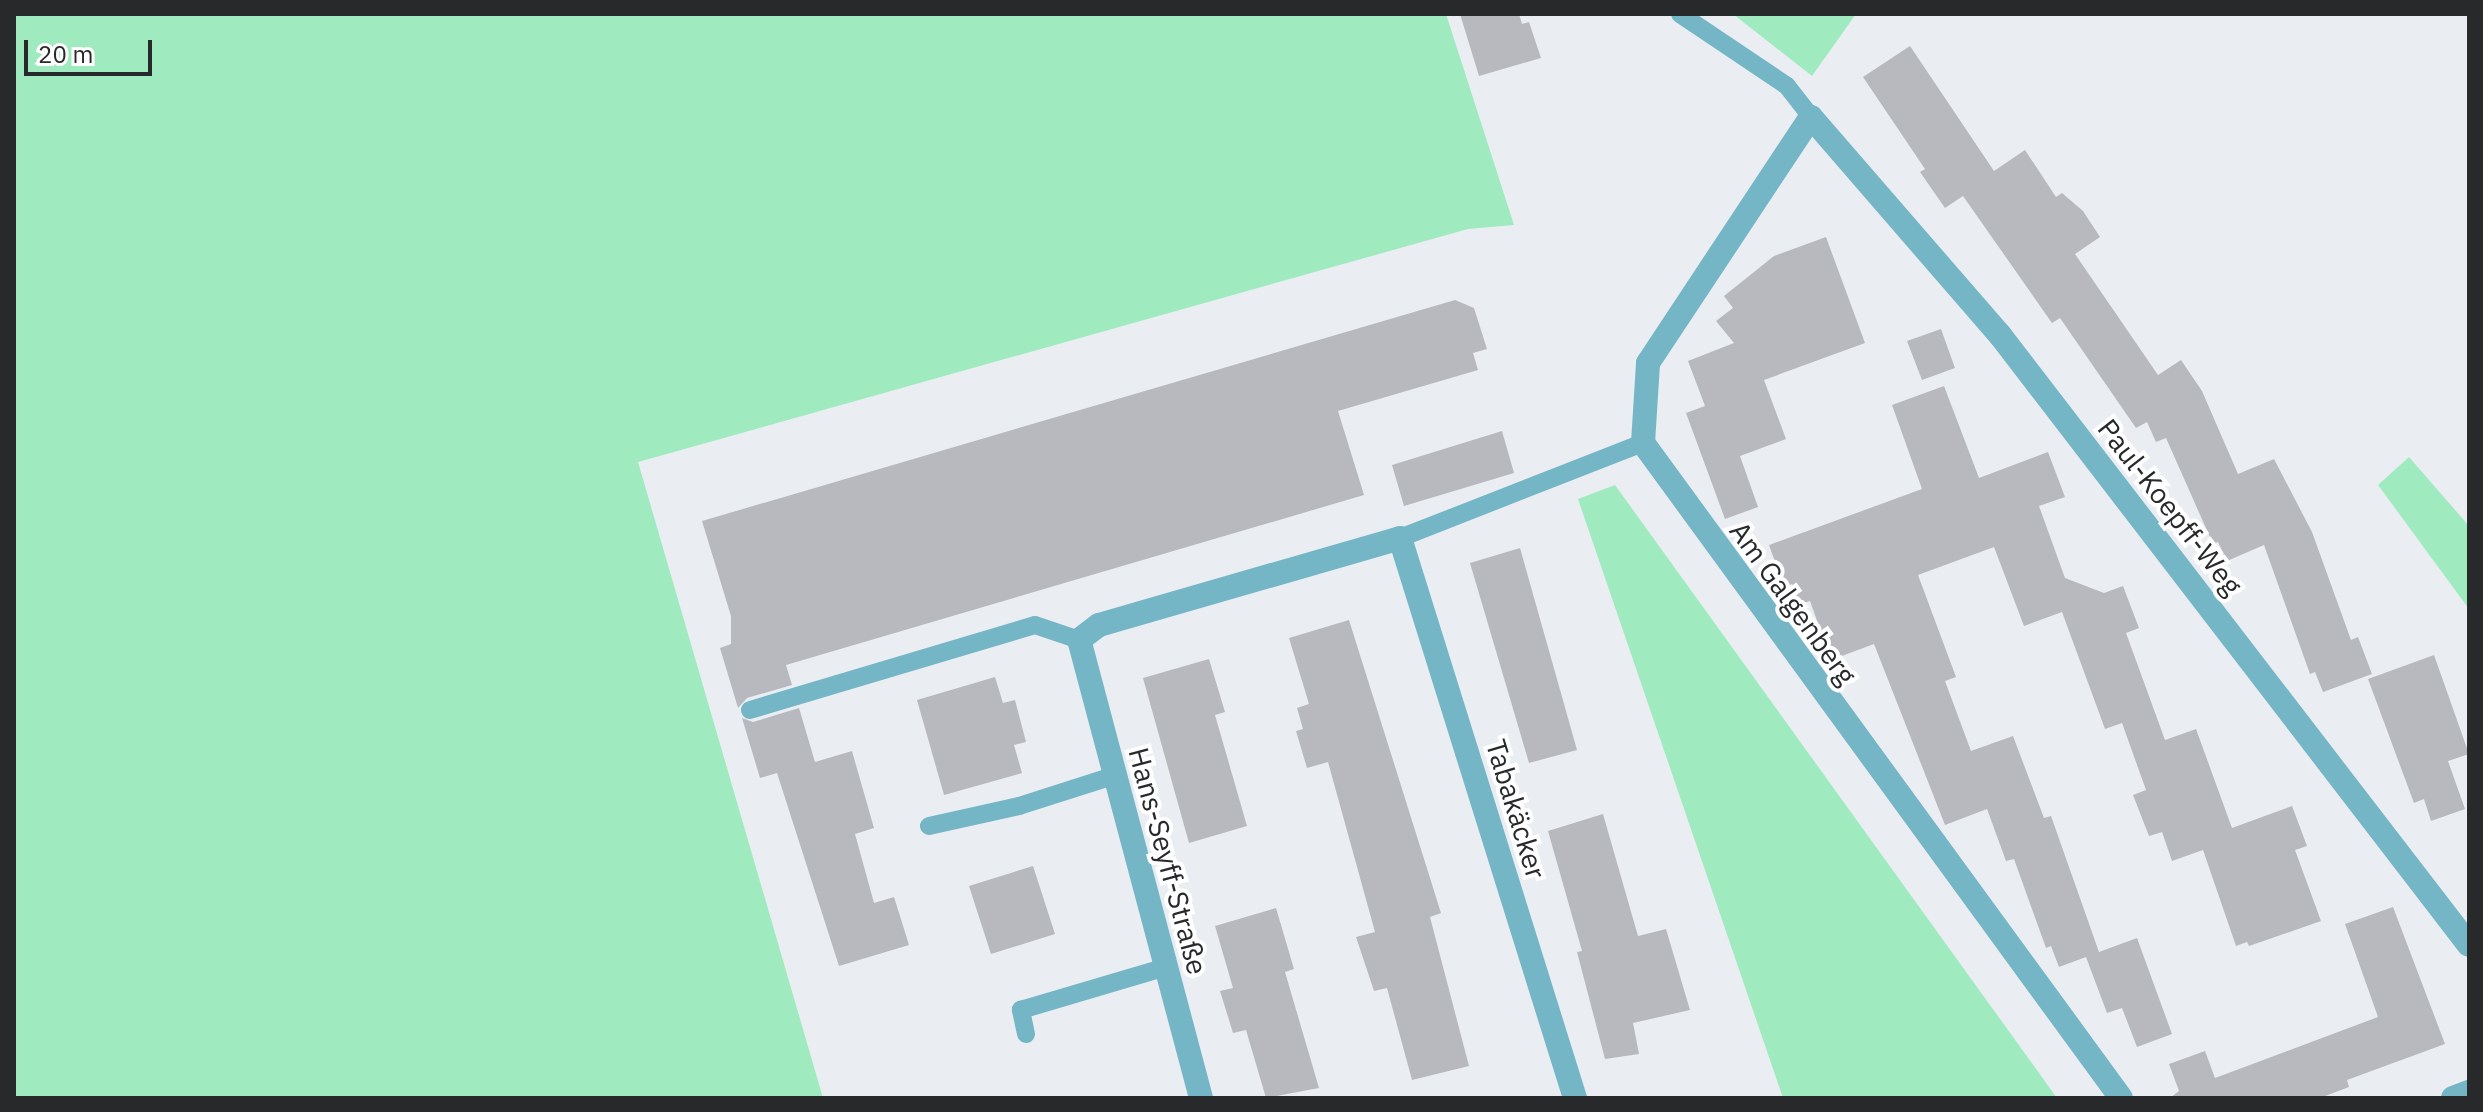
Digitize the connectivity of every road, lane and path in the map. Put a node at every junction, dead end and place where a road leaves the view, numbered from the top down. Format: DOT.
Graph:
graph roads {
  1 [pos="1680,14"];
  2 [pos="1811,117"];
  3 [pos="1643,443"];
  4 [pos="1400,538"];
  5 [pos="1079,640"];
  6 [pos="750,710"];
  7 [pos="1113,776"];
  8 [pos="929,826"];
  9 [pos="2469,945"];
  10 [pos="1166,967"];
  11 [pos="1026,1034"];
  12 [pos="2469,1092"];
  13 [pos="1201,1098"];
  14 [pos="1575,1098"];
  15 [pos="2121,1098"];
  16 [pos="2453,1098"];
  1 -- 2 [label="lane"];
  2 -- 3 [label="street"];
  2 -- 9 [label="street, Paul-Koepff-Weg"];
  3 -- 4 [label="lane"];
  3 -- 15 [label="street, Am Galgenberg"];
  4 -- 5 [label="street"];
  4 -- 14 [label="street, Tabakäcker"];
  5 -- 6 [label="lane"];
  5 -- 7 [label="street, Hans-Seyff-Straße"];
  7 -- 8 [label="lane"];
  7 -- 10 [label="street, Hans-Seyff-Straße"];
  10 -- 11 [label="lane"];
  10 -- 13 [label="street, Hans-Seyff-Straße"];
  12 -- 16 [label="street"];
}
